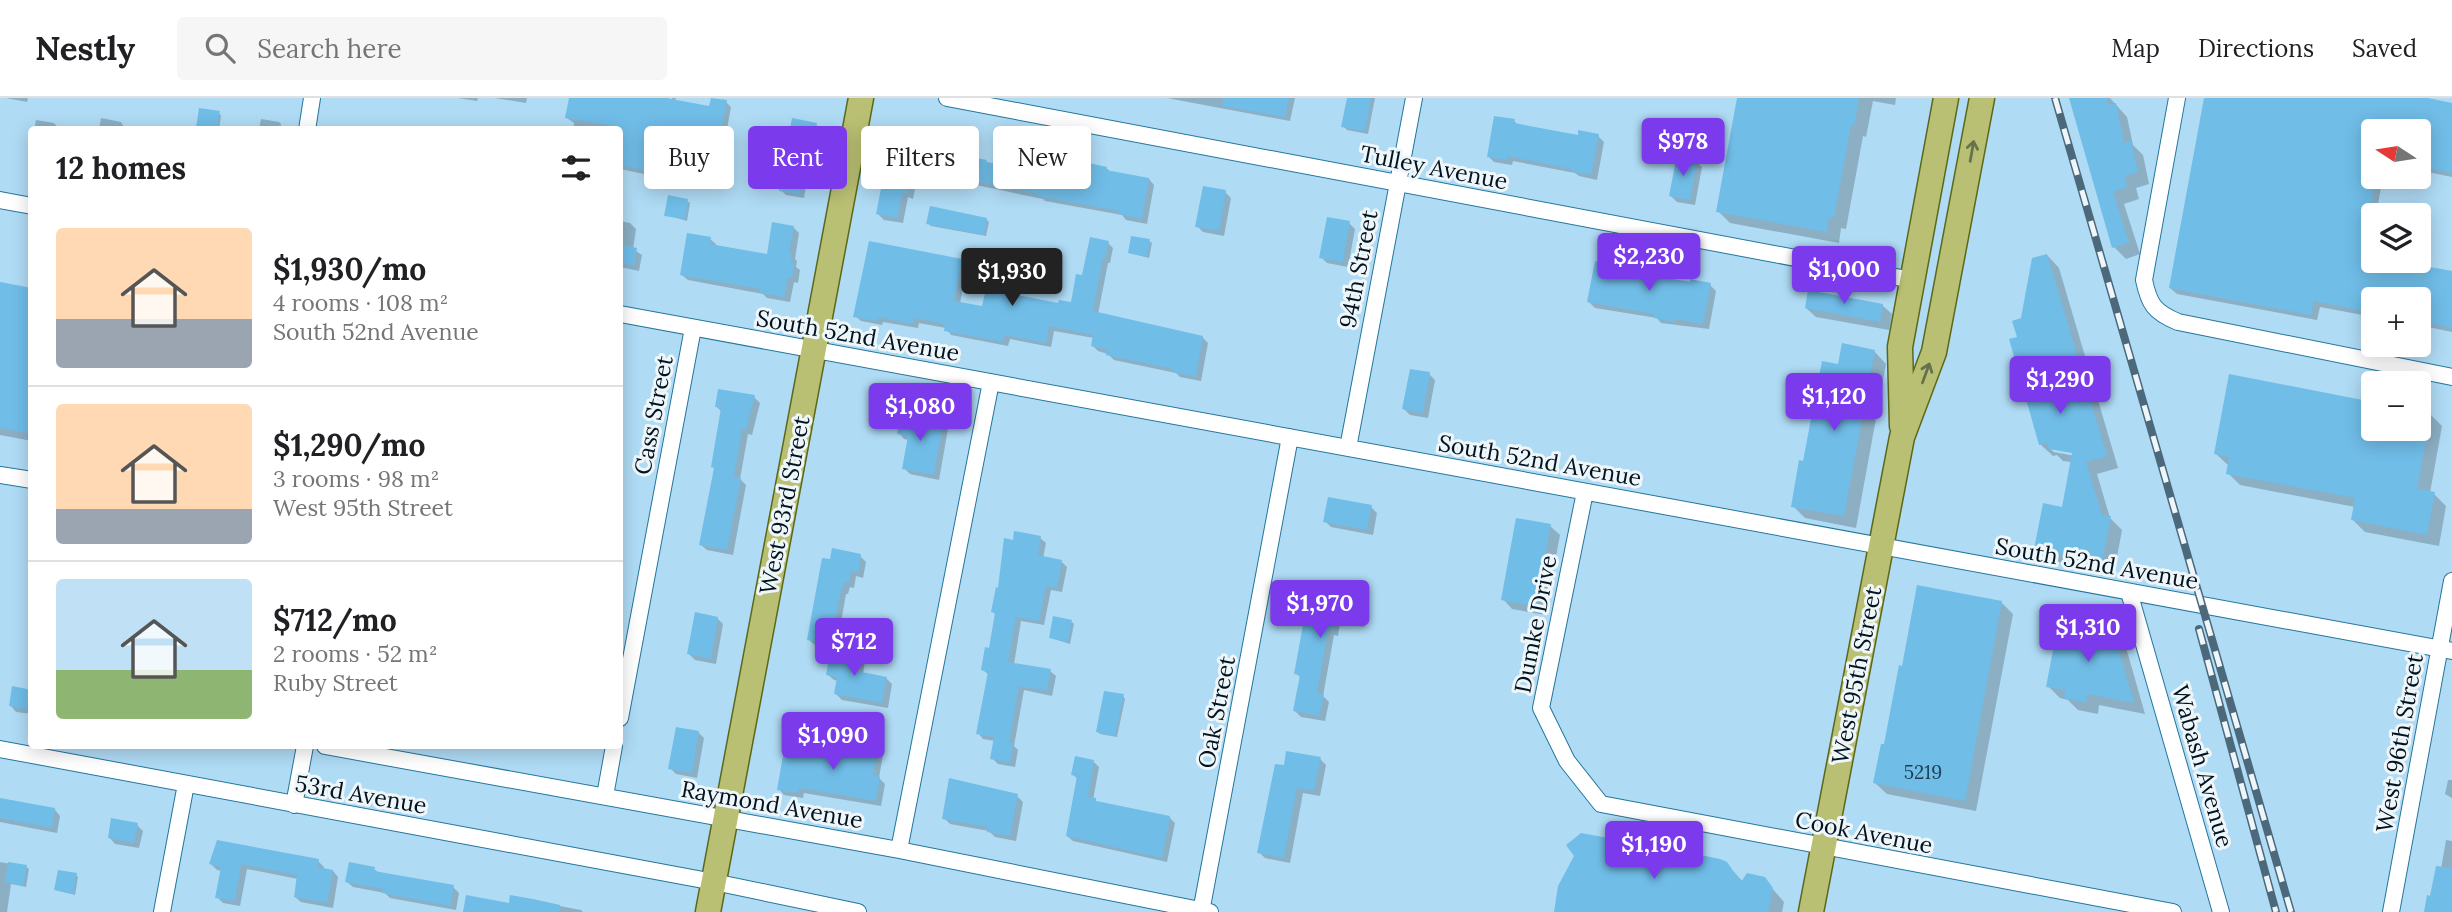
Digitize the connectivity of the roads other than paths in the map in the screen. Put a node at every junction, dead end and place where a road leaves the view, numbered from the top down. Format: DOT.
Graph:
graph roads {
  1 [pos="312,98"];
  2 [pos="861,98"];
  3 [pos="947,98"];
  4 [pos="1414,98"];
  5 [pos="1946,98"];
  6 [pos="1982,98"];
  7 [pos="2177,98"];
  8 [pos="308,126"];
  9 [pos="1397,183"];
  10 [pos="0,200"];
  11 [pos="28,205"];
  12 [pos="1912,280"];
  13 [pos="623,315"];
  14 [pos="693,328"];
  15 [pos="814,350"];
  16 [pos="2452,377"];
  17 [pos="991,382"];
  18 [pos="1290,437"];
  19 [pos="1902,437"];
  20 [pos="1348,448"];
  21 [pos="0,475"];
  22 [pos="28,479"];
  23 [pos="1585,492"];
  24 [pos="1881,547"];
  25 [pos="2452,581"];
  26 [pos="2129,592"];
  27 [pos="2445,650"];
  28 [pos="623,702"];
  29 [pos="0,749"];
  30 [pos="304,749"];
  31 [pos="342,749"];
  32 [pos="613,749"];
  33 [pos="1567,761"];
  34 [pos="186,784"];
  35 [pos="605,796"];
  36 [pos="293,805"];
  37 [pos="726,818"];
  38 [pos="1823,847"];
  39 [pos="899,850"];
  40 [pos="714,882"];
  41 [pos="1204,911"];
  42 [pos="162,912"];
  43 [pos="708,912"];
  44 [pos="858,912"];
  45 [pos="1811,912"];
  46 [pos="2173,912"];
  47 [pos="2221,912"];
  48 [pos="2391,912"];
  1 -- 8 [label="street"];
  2 -- 15 [label="main road, West 93rd Street"];
  3 -- 9 [label="street, Tulley Avenue"];
  4 -- 9 [label="street, 94th Street"];
  5 -- 12 [label="main road, West 95th Street"];
  19 -- 6 [label="main road, West 95th Street, one-way"];
  7 -- 16 [label="street"];
  9 -- 12 [label="street, Tulley Avenue"];
  9 -- 20 [label="street, 94th Street"];
  10 -- 11 [label="street"];
  12 -- 19 [label="main road, West 95th Street"];
  13 -- 14 [label="street, South 52nd Avenue"];
  14 -- 15 [label="street, South 52nd Avenue"];
  14 -- 28 [label="street, Cass Street"];
  15 -- 17 [label="street, South 52nd Avenue"];
  15 -- 37 [label="main road, West 93rd Street"];
  17 -- 18 [label="street, South 52nd Avenue"];
  17 -- 39 [label="street"];
  18 -- 20 [label="street, South 52nd Avenue"];
  18 -- 41 [label="street, Oak Street"];
  19 -- 24 [label="main road, West 95th Street"];
  20 -- 23 [label="street, South 52nd Avenue"];
  21 -- 22 [label="street"];
  23 -- 24 [label="street, South 52nd Avenue"];
  23 -- 33 [label="street, Dumke Drive"];
  24 -- 26 [label="street, South 52nd Avenue"];
  24 -- 38 [label="main road, West 95th Street"];
  25 -- 27 [label="street, West 96th Street"];
  26 -- 27 [label="street, South 52nd Avenue"];
  26 -- 47 [label="street, Wabash Avenue"];
  27 -- 48 [label="street, West 96th Street"];
  29 -- 34 [label="street, 53rd Avenue"];
  30 -- 36 [label="street"];
  31 -- 35 [label="street, Raymond Avenue"];
  32 -- 35 [label="street"];
  33 -- 38 [label="street, Cook Avenue"];
  34 -- 36 [label="street, 53rd Avenue"];
  34 -- 42 [label="street"];
  35 -- 37 [label="street, Raymond Avenue"];
  36 -- 40 [label="street, 53rd Avenue"];
  37 -- 39 [label="street, Raymond Avenue"];
  37 -- 40 [label="main road, West 93rd Street"];
  38 -- 45 [label="main road, West 95th Street"];
  38 -- 46 [label="street, Cook Avenue"];
  39 -- 41 [label="street, Raymond Avenue"];
  40 -- 43 [label="main road, West 93rd Street"];
  40 -- 44 [label="street, 53rd Avenue"];
}
